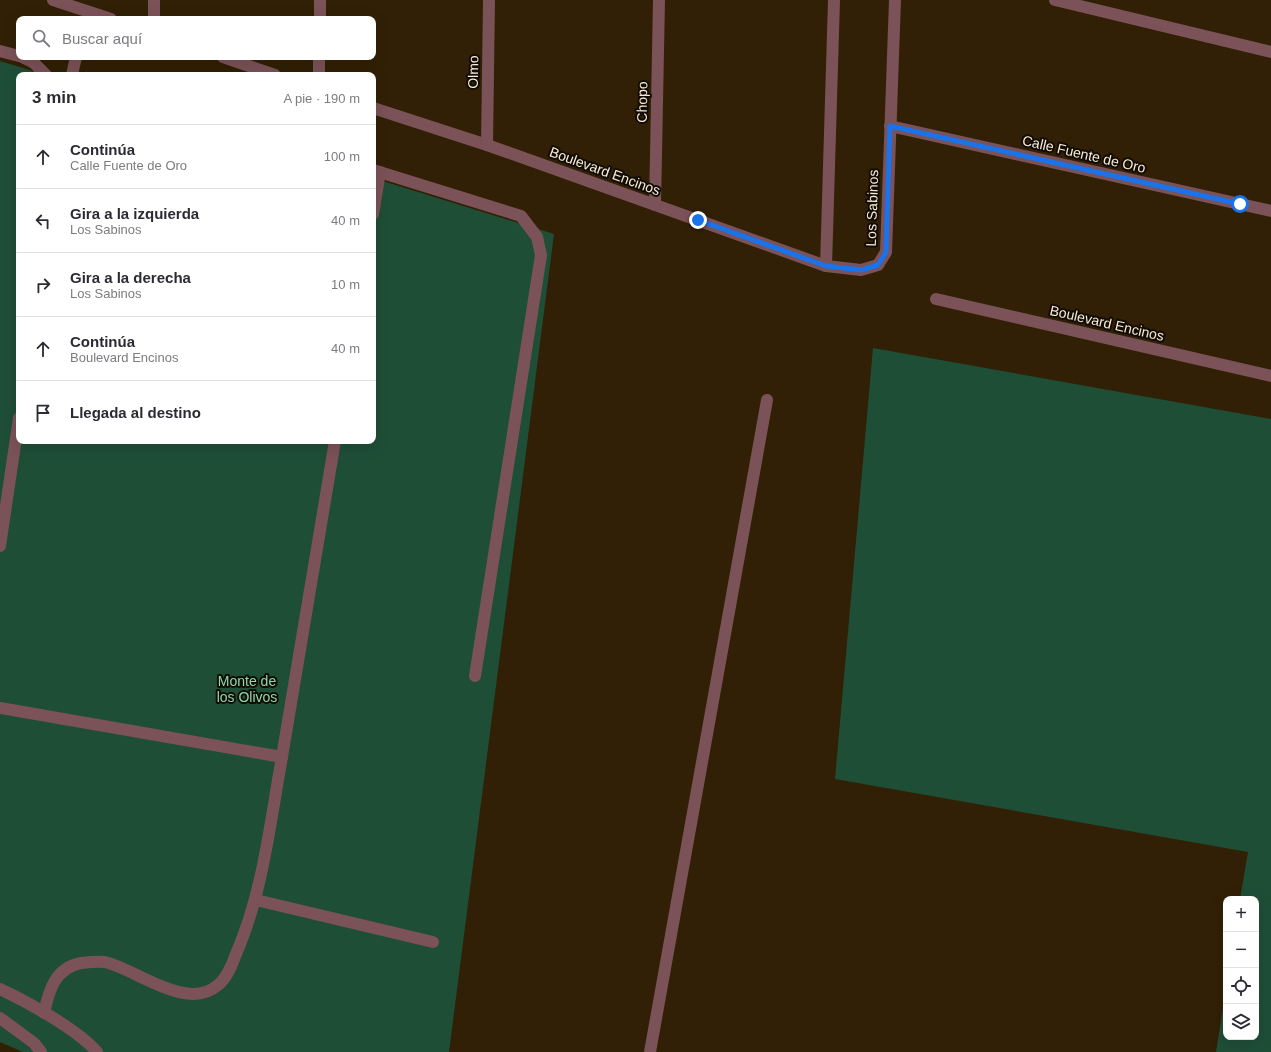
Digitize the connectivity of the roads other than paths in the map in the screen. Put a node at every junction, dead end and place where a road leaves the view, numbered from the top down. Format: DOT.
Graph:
graph roads {
  1 [pos="53,0"];
  2 [pos="154,0"];
  3 [pos="320,0"];
  4 [pos="489,0"];
  5 [pos="659,0"];
  6 [pos="834,0"];
  7 [pos="895,0"];
  8 [pos="1055,0"];
  9 [pos="83,15"];
  10 [pos="154,16"];
  11 [pos="320,16"];
  12 [pos="0,51"];
  13 [pos="1271,52"];
  14 [pos="16,55"];
  15 [pos="28,60"];
  16 [pos="75,60"];
  17 [pos="232,60"];
  18 [pos="319,60"];
  19 [pos="43,72"];
  20 [pos="73,72"];
  21 [pos="266,72"];
  22 [pos="319,72"];
  23 [pos="376,109"];
  24 [pos="890,126"];
  25 [pos="487,145"];
  26 [pos="376,171"];
  27 [pos="655,205"];
  28 [pos="1271,211"];
  29 [pos="826,266"];
  30 [pos="936,299"];
  31 [pos="1271,376"];
  32 [pos="767,400"];
  33 [pos="16,438"];
  34 [pos="334,444"];
  35 [pos="0,546"];
  36 [pos="475,676"];
  37 [pos="0,708"];
  38 [pos="282,757"];
  39 [pos="256,900"];
  40 [pos="433,942"];
  41 [pos="0,989"];
  42 [pos="44,1012"];
  43 [pos="0,1018"];
  44 [pos="41,1052"];
  45 [pos="97,1052"];
  46 [pos="650,1052"];
  1 -- 9 [label="street"];
  2 -- 10 [label="street"];
  3 -- 11 [label="street"];
  4 -- 25 [label="street, Olmo"];
  5 -- 27 [label="street, Chopo"];
  6 -- 29 [label="street"];
  7 -- 24 [label="street, Los Sabinos"];
  8 -- 13 [label="street"];
  12 -- 14 [label="street"];
  15 -- 19 [label="street"];
  16 -- 20 [label="street"];
  17 -- 21 [label="street"];
  18 -- 22 [label="street"];
  23 -- 25 [label="street, Boulevard Encinos"];
  24 -- 28 [label="street, Calle Fuente de Oro"];
  24 -- 29 [label="street, Los Sabinos"];
  25 -- 27 [label="street, Boulevard Encinos"];
  26 -- 36 [label="street"];
  27 -- 29 [label="street, Boulevard Encinos"];
  30 -- 31 [label="street, Boulevard Encinos"];
  32 -- 46 [label="street"];
  33 -- 35 [label="street"];
  34 -- 38 [label="street"];
  37 -- 38 [label="street"];
  38 -- 39 [label="street"];
  39 -- 40 [label="street"];
  39 -- 42 [label="street"];
  41 -- 42 [label="street"];
  42 -- 45 [label="street"];
  43 -- 44 [label="street"];
}
